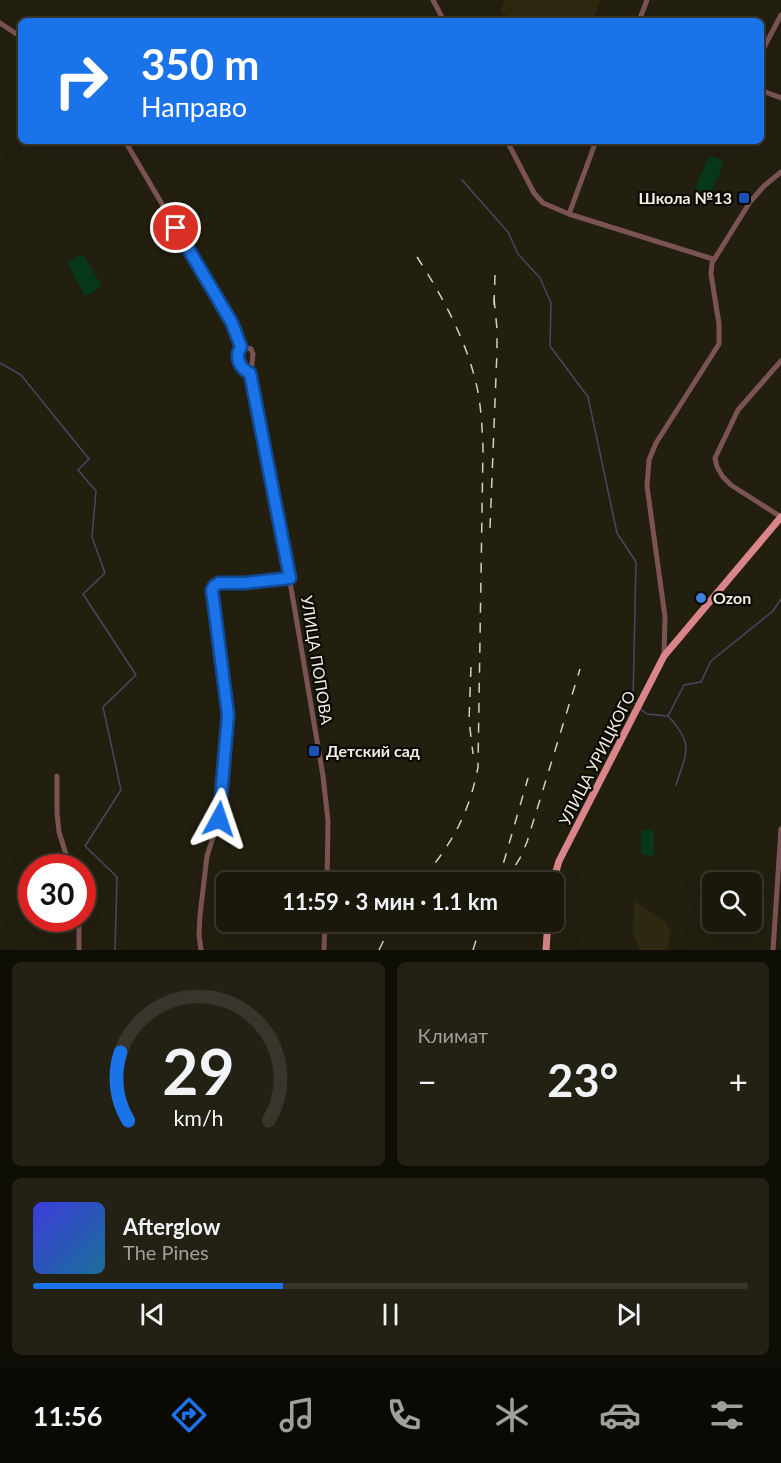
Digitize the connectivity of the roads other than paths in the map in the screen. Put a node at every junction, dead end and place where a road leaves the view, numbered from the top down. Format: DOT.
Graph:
graph roads {
  1 [pos="433,0"];
  2 [pos="647,0"];
  3 [pos="781,15"];
  4 [pos="442,18"];
  5 [pos="640,18"];
  6 [pos="0,23"];
  7 [pos="18,35"];
  8 [pos="764,47"];
  9 [pos="764,92"];
  10 [pos="781,98"];
  11 [pos="127,144"];
  12 [pos="509,144"];
  13 [pos="595,144"];
  14 [pos="781,172"];
  15 [pos="569,214"];
  16 [pos="713,259"];
  17 [pos="241,347"];
  18 [pos="781,361"];
  19 [pos="250,373"];
  20 [pos="781,517"];
  21 [pos="290,578"];
  22 [pos="664,656"];
  23 [pos="57,776"];
  24 [pos="781,829"];
  25 [pos="66,854"];
  26 [pos="327,872"];
  27 [pos="556,872"];
  28 [pos="79,932"];
  29 [pos="325,932"];
  30 [pos="547,932"];
  31 [pos="79,950"];
  32 [pos="201,950"];
  33 [pos="324,950"];
  34 [pos="546,950"];
  35 [pos="773,950"];
  1 -- 4 [label="street"];
  2 -- 5 [label="street"];
  3 -- 8 [label="street"];
  6 -- 7 [label="street"];
  9 -- 10 [label="street"];
  11 -- 17 [label="street, УЛИЦА ПОПОВА"];
  12 -- 15 [label="street"];
  13 -- 15 [label="street"];
  14 -- 16 [label="street"];
  15 -- 16 [label="street"];
  16 -- 22 [label="street"];
  17 -- 19 [label="street, УЛИЦА ПОПОВА"];
  17 -- 19 [label="street, УЛИЦА ПОПОВА"];
  18 -- 20 [label="street"];
  19 -- 21 [label="street, УЛИЦА ПОПОВА"];
  20 -- 22 [label="main road, УЛИЦА УРИЦКОГО"];
  21 -- 26 [label="street, УЛИЦА ПОПОВА"];
  21 -- 32 [label="street"];
  22 -- 27 [label="main road, УЛИЦА УРИЦКОГО"];
  23 -- 25 [label="street"];
  24 -- 35 [label="street"];
  28 -- 31 [label="street"];
  29 -- 33 [label="street"];
  30 -- 34 [label="main road"];
}
